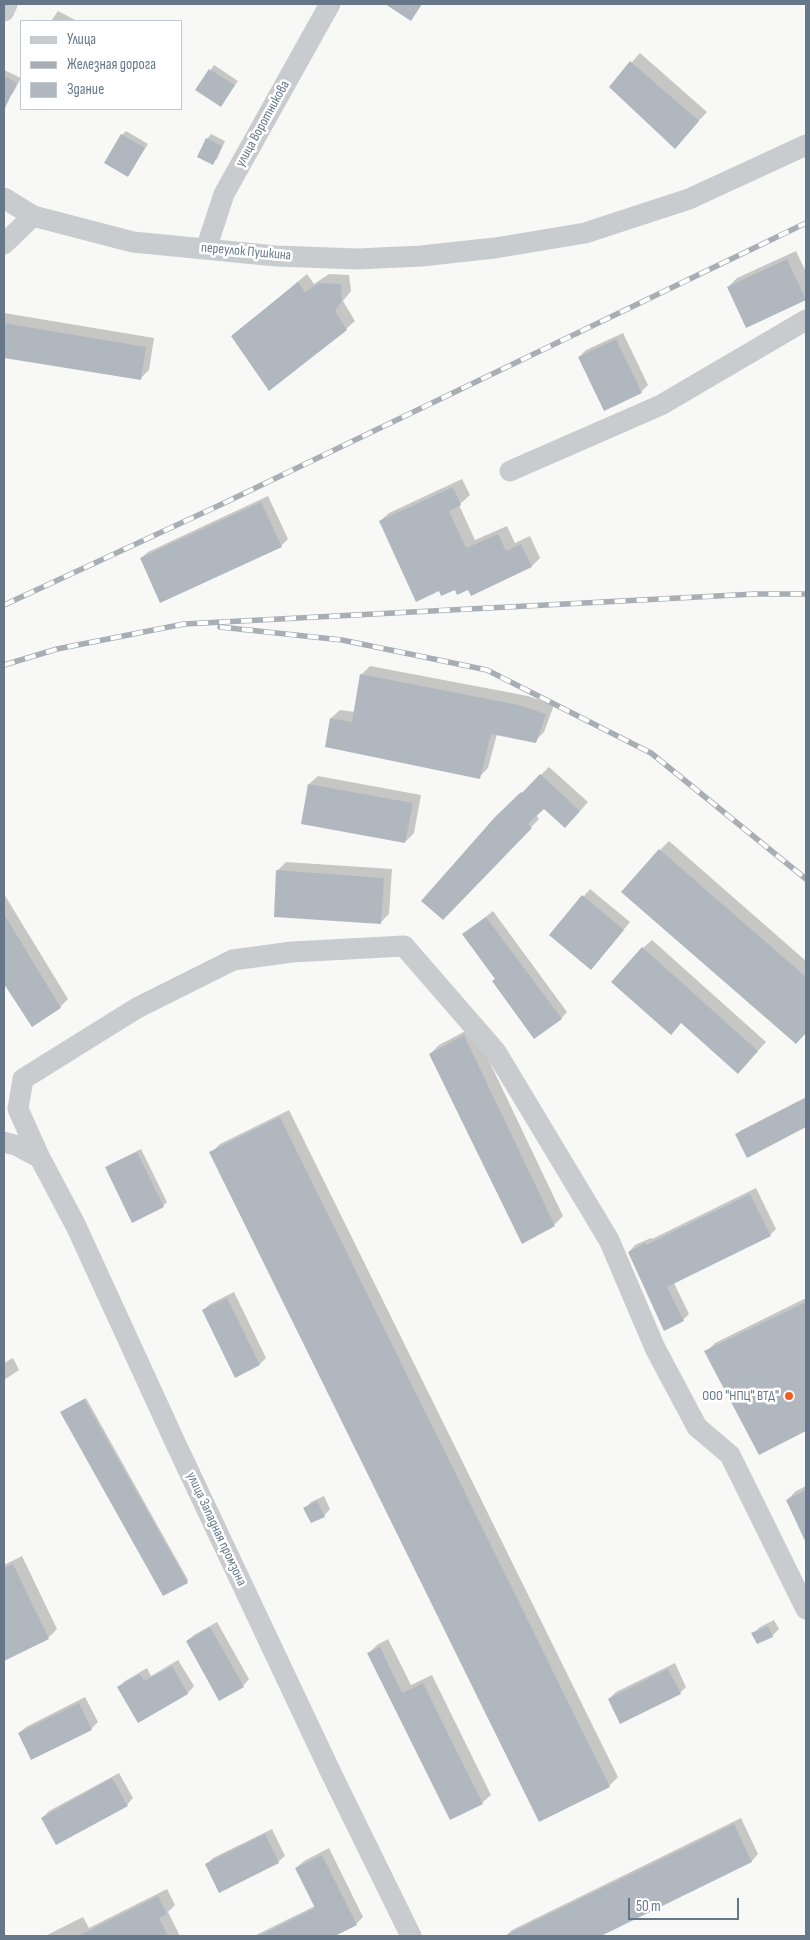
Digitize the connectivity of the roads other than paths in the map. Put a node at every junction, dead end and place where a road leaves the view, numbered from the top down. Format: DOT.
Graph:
graph roads {
  1 [pos="7,4"];
  2 [pos="330,4"];
  3 [pos="4,11"];
  4 [pos="806,145"];
  5 [pos="4,198"];
  6 [pos="32,216"];
  7 [pos="4,244"];
  8 [pos="206,249"];
  9 [pos="806,320"];
  10 [pos="510,471"];
  11 [pos="4,1142"];
  12 [pos="40,1158"];
  13 [pos="806,1608"];
  14 [pos="411,1936"];
  1 -- 3 [label="street"];
  2 -- 8 [label="street, улица Воротникова"];
  4 -- 8 [label="street, переулок Пушкина"];
  5 -- 6 [label="street, переулок Пушкина"];
  6 -- 7 [label="street"];
  6 -- 8 [label="street, переулок Пушкина"];
  9 -- 10 [label="street"];
  11 -- 12 [label="street"];
  12 -- 13 [label="street, улица Западная промзона"];
  12 -- 14 [label="street, улица Западная промзона"];
}
